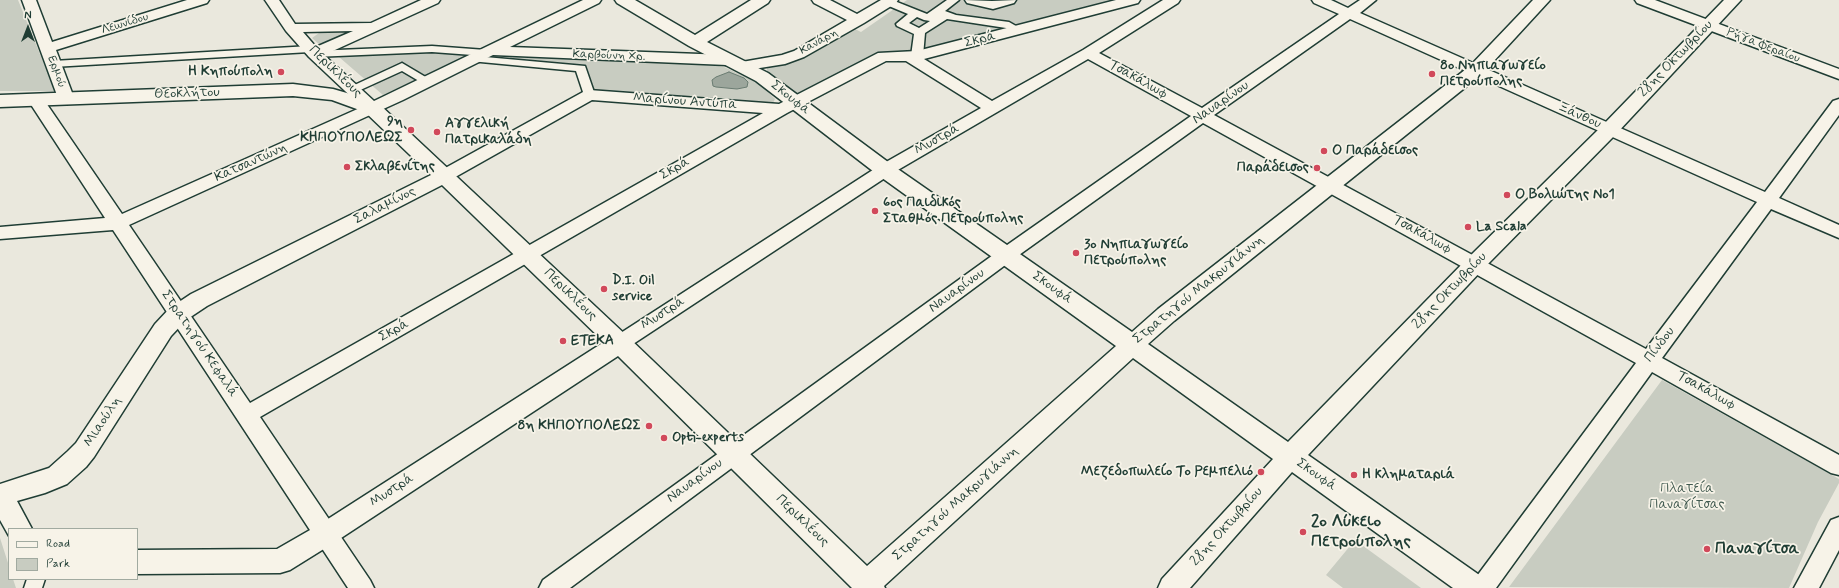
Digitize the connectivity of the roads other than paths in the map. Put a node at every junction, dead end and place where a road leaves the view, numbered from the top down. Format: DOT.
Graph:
graph roads {
  1 [pos="29,0"];
  2 [pos="202,0"];
  3 [pos="272,0"];
  4 [pos="433,0"];
  5 [pos="594,0"];
  6 [pos="622,0"];
  7 [pos="762,0"];
  8 [pos="819,0"];
  9 [pos="954,0"];
  10 [pos="972,0"];
  11 [pos="1008,0"];
  12 [pos="1133,0"];
  13 [pos="1319,0"];
  14 [pos="1369,0"];
  15 [pos="1542,0"];
  16 [pos="1642,0"];
  17 [pos="1734,0"];
  18 [pos="889,1"];
  19 [pos="1168,1"];
  20 [pos="916,13"];
  21 [pos="1350,13"];
  22 [pos="941,14"];
  23 [pos="859,20"];
  24 [pos="1708,25"];
  25 [pos="376,26"];
  26 [pos="292,28"];
  27 [pos="1018,30"];
  28 [pos="920,32"];
  29 [pos="695,42"];
  30 [pos="48,48"];
  31 [pos="312,52"];
  32 [pos="1088,52"];
  33 [pos="484,55"];
  34 [pos="914,56"];
  35 [pos="734,63"];
  36 [pos="53,64"];
  37 [pos="1476,70"];
  38 [pos="1839,74"];
  39 [pos="428,82"];
  40 [pos="352,90"];
  41 [pos="589,95"];
  42 [pos="66,98"];
  43 [pos="36,100"];
  44 [pos="0,101"];
  45 [pos="1839,104"];
  46 [pos="788,106"];
  47 [pos="372,108"];
  48 [pos="992,108"];
  49 [pos="1203,115"];
  50 [pos="1609,130"];
  51 [pos="885,170"];
  52 [pos="444,176"];
  53 [pos="1330,185"];
  54 [pos="1769,200"];
  55 [pos="118,222"];
  56 [pos="1839,232"];
  57 [pos="0,233"];
  58 [pos="528,255"];
  59 [pos="1006,255"];
  60 [pos="1475,264"];
  61 [pos="178,314"];
  62 [pos="620,343"];
  63 [pos="1132,345"];
  64 [pos="1649,360"];
  65 [pos="246,415"];
  66 [pos="733,454"];
  67 [pos="1290,457"];
  68 [pos="1839,466"];
  69 [pos="0,495"];
  70 [pos="1839,527"];
  71 [pos="18,528"];
  72 [pos="326,534"];
  73 [pos="138,562"];
  74 [pos="867,587"];
  75 [pos="362,588"];
  76 [pos="551,588"];
  77 [pos="1172,588"];
  78 [pos="1475,588"];
  79 [pos="1482,588"];
  80 [pos="1806,588"];
  1 -- 30 [label="street, Ερμού"];
  2 -- 30 [label="street, Λεωνίδου"];
  3 -- 26 [label="street, Περικλέους"];
  4 -- 25 [label="street"];
  5 -- 33 [label="street, Κατσαντώνη"];
  6 -- 29 [label="street, Σκουφά"];
  7 -- 29 [label="street"];
  8 -- 23 [label="street"];
  9 -- 22 [label="street"];
  10 -- 11 [label="street"];
  12 -- 27 [label="street, Σκρά"];
  13 -- 21 [label="street, Ξάνθου"];
  14 -- 21 [label="street, Ναυαρίνου"];
  15 -- 37 [label="street, Στρατηγού Μακρυγιάννη"];
  16 -- 24 [label="street, Ρήγα Φεραίου"];
  17 -- 24 [label="street, 28ης Οκτωβρίου"];
  18 -- 20 [label="street"];
  18 -- 23 [label="street, Κανάρη"];
  19 -- 32 [label="street, Μυστρά"];
  20 -- 22 [label="street"];
  20 -- 28 [label="street"];
  21 -- 37 [label="street, Ξάνθου"];
  21 -- 49 [label="street, Ναυαρίνου"];
  22 -- 27 [label="street"];
  22 -- 28 [label="street"];
  23 -- 35 [label="street, Κανάρη"];
  24 -- 38 [label="street, Ρήγα Φεραίου"];
  24 -- 50 [label="street, 28ης Οκτωβρίου"];
  25 -- 26 [label="street"];
  25 -- 31 [label="street"];
  26 -- 31 [label="street, Περικλέους"];
  27 -- 34 [label="street, Σκρά"];
  28 -- 34 [label="street"];
  29 -- 35 [label="street, Σκουφά"];
  30 -- 36 [label="street, Ερμού"];
  31 -- 33 [label="street"];
  31 -- 36 [label="street"];
  31 -- 40 [label="street, Περικλέους"];
  32 -- 48 [label="street, Μυστρά"];
  32 -- 49 [label="street, Τσακάλωφ"];
  33 -- 35 [label="street, Καρβούνη Χρ."];
  33 -- 39 [label="street, Κατσαντώνη"];
  33 -- 41 [label="street"];
  34 -- 46 [label="street, Σκρά"];
  34 -- 48 [label="street"];
  35 -- 46 [label="street, Σκουφά"];
  36 -- 42 [label="street, Ερμού"];
  37 -- 50 [label="street, Ξάνθου"];
  37 -- 53 [label="street, Στρατηγού Μακρυγιάννη"];
  39 -- 40 [label="street"];
  39 -- 47 [label="street, Κατσαντώνη"];
  40 -- 47 [label="street, Περικλέους"];
  41 -- 46 [label="street, Μαρίνου Αντύπα"];
  41 -- 52 [label="street, Σαλαμίνος"];
  42 -- 43 [label="street, Θεοκλήτου"];
  42 -- 47 [label="street, Θεοκλήτου"];
  43 -- 44 [label="street, Θεοκλήτου"];
  43 -- 55 [label="street, Στρατηγού Κεφαλά"];
  45 -- 54 [label="street, Πίνδου"];
  46 -- 51 [label="street, Σκουφά"];
  46 -- 58 [label="street, Σκρά"];
  47 -- 52 [label="street, Περικλέους"];
  47 -- 55 [label="street, Κατσαντώνη"];
  48 -- 51 [label="street, Μυστρά"];
  49 -- 53 [label="street, Τσακάλωφ"];
  49 -- 59 [label="street, Ναυαρίνου"];
  50 -- 54 [label="street, Ξάνθου"];
  50 -- 60 [label="street, 28ης Οκτωβρίου"];
  51 -- 59 [label="street, Σκουφά"];
  51 -- 62 [label="street, Μυστρά"];
  52 -- 58 [label="street, Περικλέους"];
  52 -- 61 [label="street, Σαλαμίνος"];
  53 -- 60 [label="street, Τσακάλωφ"];
  53 -- 63 [label="street, Στρατηγού Μακρυγιάννη"];
  54 -- 56 [label="street, Ξάνθου"];
  54 -- 64 [label="street, Πίνδου"];
  55 -- 57 [label="street, Κατσαντώνη"];
  55 -- 61 [label="street, Στρατηγού Κεφαλά"];
  58 -- 62 [label="street, Περικλέους"];
  58 -- 65 [label="street, Σκρά"];
  59 -- 63 [label="street, Σκουφά"];
  59 -- 66 [label="street, Ναυαρίνου"];
  60 -- 64 [label="street, Τσακάλωφ"];
  60 -- 67 [label="street, 28ης Οκτωβρίου"];
  61 -- 65 [label="street, Στρατηγού Κεφαλά"];
  61 -- 69 [label="street, Μιαούλη"];
  62 -- 66 [label="street, Περικλέους"];
  62 -- 72 [label="street, Μυστρά"];
  63 -- 67 [label="street, Σκουφά"];
  63 -- 74 [label="street, Στρατηγού Μακρυγιάννη"];
  64 -- 68 [label="street, Τσακάλωφ"];
  64 -- 79 [label="street, Πίνδου"];
  65 -- 72 [label="street, Στρατηγού Κεφαλά"];
  66 -- 74 [label="street, Περικλέους"];
  66 -- 76 [label="street, Ναυαρίνου"];
  67 -- 77 [label="street, 28ης Οκτωβρίου"];
  67 -- 78 [label="street, Σκουφά"];
  69 -- 71 [label="street"];
  70 -- 80 [label="street"];
  72 -- 73 [label="street, Μυστρά"];
  72 -- 75 [label="street, Στρατηγού Κεφαλά"];
}
